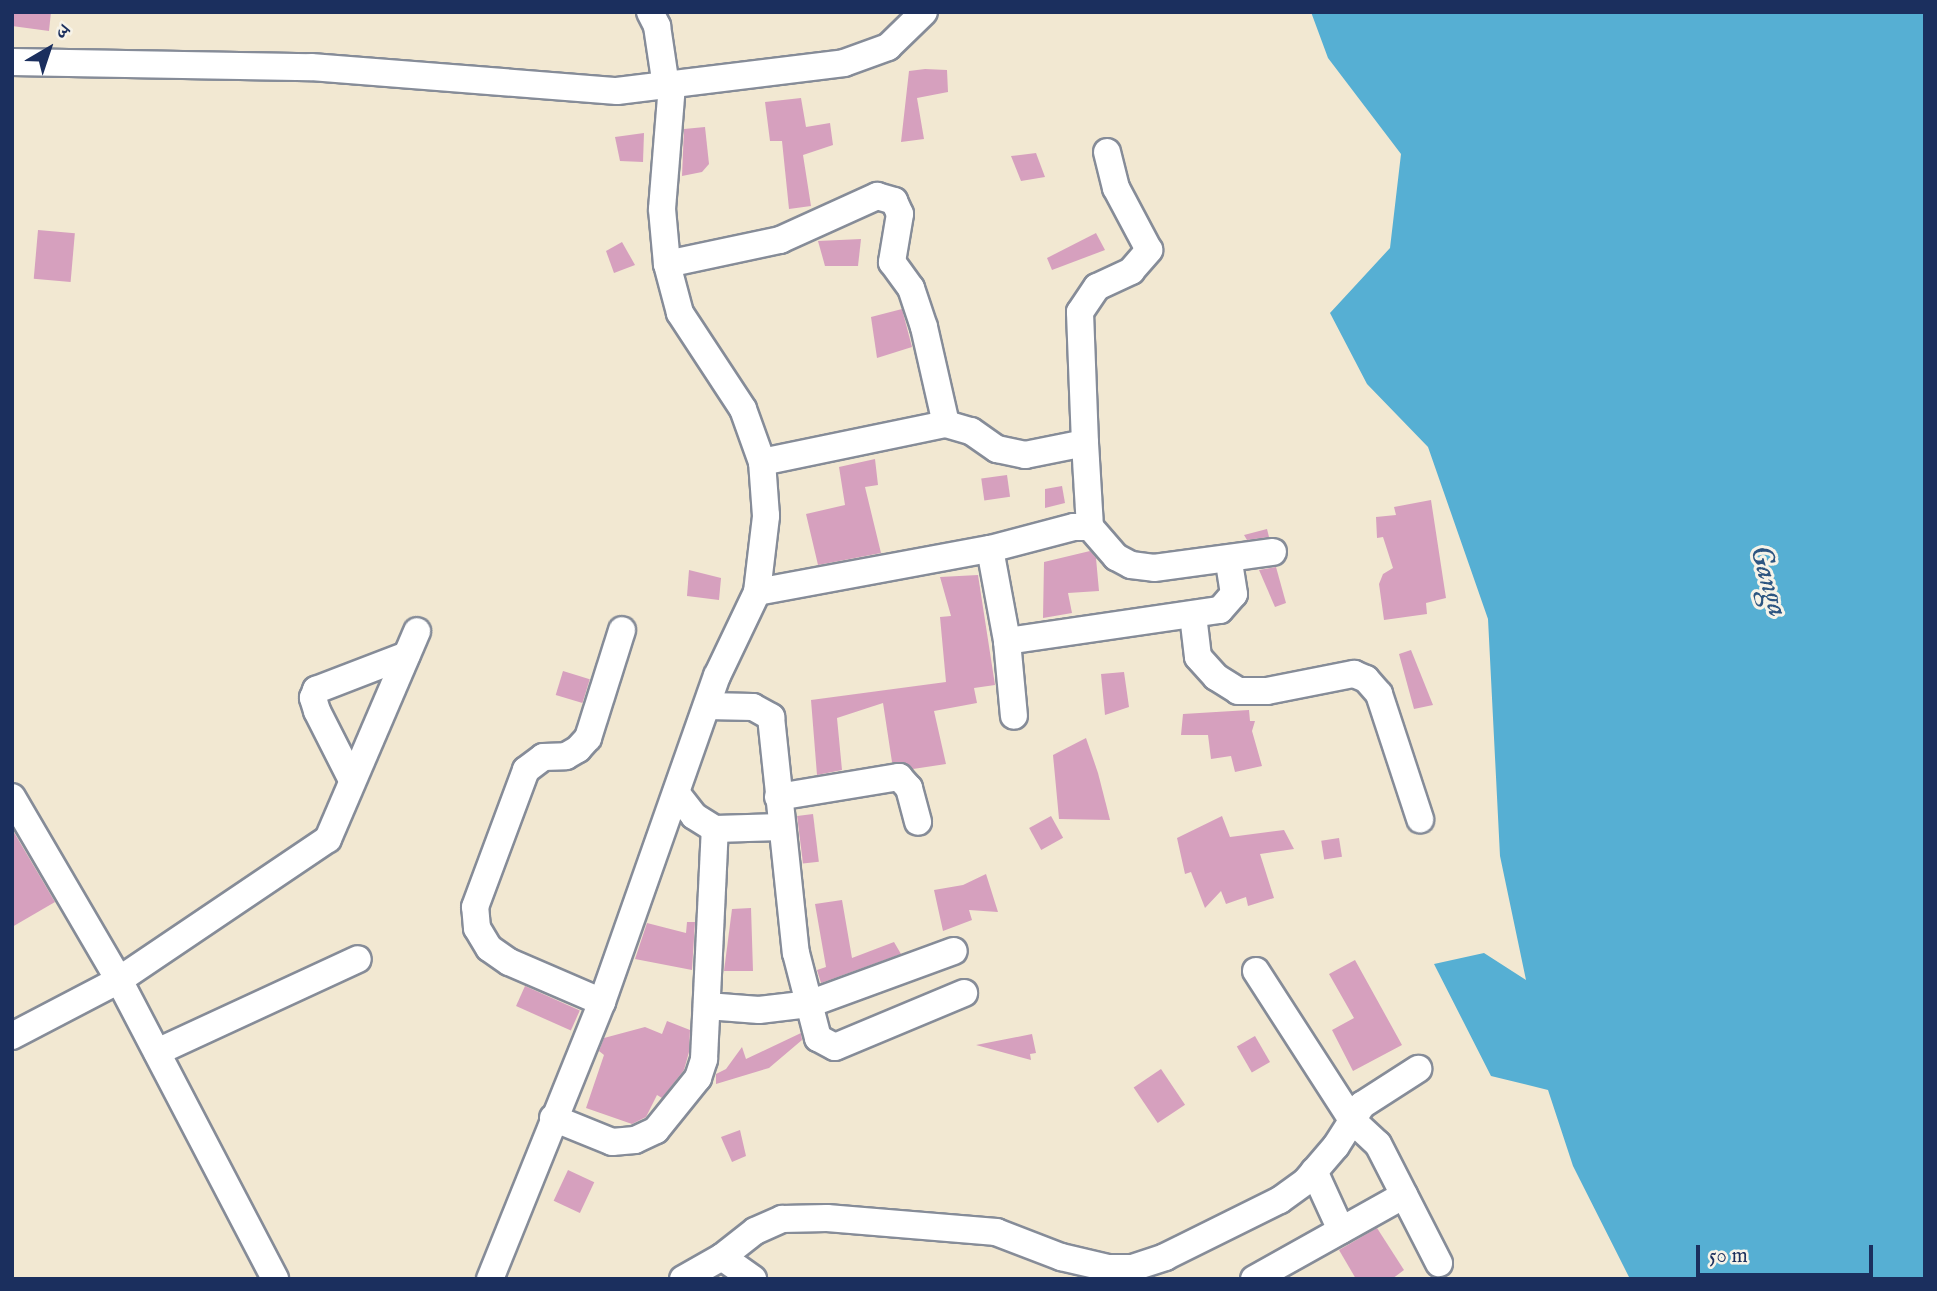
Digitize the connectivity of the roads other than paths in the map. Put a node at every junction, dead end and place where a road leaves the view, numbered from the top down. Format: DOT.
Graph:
graph roads {
  1 [pos="650,12"];
  2 [pos="924,12"];
  3 [pos="12,62"];
  4 [pos="669,86"];
  5 [pos="1107,152"];
  6 [pos="667,264"];
  7 [pos="946,424"];
  8 [pos="1085,443"];
  9 [pos="762,462"];
  10 [pos="1090,527"];
  11 [pos="990,549"];
  12 [pos="1273,552"];
  13 [pos="1229,561"];
  14 [pos="757,592"];
  15 [pos="1193,615"];
  16 [pos="622,630"];
  17 [pos="1007,641"];
  18 [pos="707,706"];
  19 [pos="1014,716"];
  20 [pos="352,780"];
  21 [pos="677,794"];
  22 [pos="12,797"];
  23 [pos="778,797"];
  24 [pos="1420,819"];
  25 [pos="918,822"];
  26 [pos="781,827"];
  27 [pos="715,829"];
  28 [pos="954,951"];
  29 [pos="358,959"];
  30 [pos="1256,971"];
  31 [pos="119,980"];
  32 [pos="964,993"];
  33 [pos="602,1002"];
  34 [pos="809,1004"];
  35 [pos="707,1006"];
  36 [pos="12,1036"];
  37 [pos="157,1052"];
  38 [pos="1418,1069"];
  39 [pos="554,1118"];
  40 [pos="1352,1120"];
  41 [pos="1314,1171"];
  42 [pos="1404,1195"];
  43 [pos="1341,1230"];
  44 [pos="722,1257"];
  45 [pos="1438,1263"];
  46 [pos="1132,1273"];
  47 [pos="275,1279"];
  48 [pos="490,1279"];
  49 [pos="683,1279"];
  50 [pos="752,1279"];
  51 [pos="1254,1279"];
  1 -- 4 [label="street"];
  2 -- 4 [label="street"];
  3 -- 4 [label="street"];
  4 -- 6 [label="street"];
  5 -- 8 [label="street"];
  6 -- 7 [label="street"];
  6 -- 9 [label="street"];
  7 -- 8 [label="street"];
  7 -- 9 [label="street"];
  8 -- 10 [label="street"];
  9 -- 14 [label="street"];
  10 -- 11 [label="street"];
  10 -- 13 [label="street"];
  11 -- 14 [label="street"];
  11 -- 17 [label="street"];
  12 -- 13 [label="street"];
  13 -- 15 [label="street"];
  14 -- 18 [label="street"];
  15 -- 17 [label="street"];
  15 -- 24 [label="street"];
  16 -- 33 [label="street"];
  17 -- 19 [label="street"];
  18 -- 21 [label="street"];
  18 -- 23 [label="street"];
  20 -- 20 [label="street"];
  20 -- 31 [label="street"];
  21 -- 27 [label="street"];
  21 -- 33 [label="street"];
  22 -- 31 [label="street"];
  23 -- 25 [label="street"];
  23 -- 26 [label="street"];
  26 -- 27 [label="street"];
  26 -- 34 [label="street"];
  27 -- 35 [label="street"];
  28 -- 34 [label="street"];
  29 -- 37 [label="street"];
  30 -- 40 [label="street"];
  31 -- 36 [label="street"];
  31 -- 37 [label="street"];
  32 -- 34 [label="street"];
  33 -- 39 [label="street"];
  34 -- 35 [label="street"];
  35 -- 39 [label="street"];
  37 -- 47 [label="street"];
  38 -- 40 [label="street"];
  39 -- 48 [label="street"];
  40 -- 41 [label="street"];
  40 -- 42 [label="street"];
  41 -- 43 [label="street"];
  41 -- 46 [label="street"];
  42 -- 43 [label="street"];
  42 -- 45 [label="street"];
  43 -- 51 [label="street"];
  44 -- 46 [label="street"];
  44 -- 49 [label="street"];
  44 -- 50 [label="street"];
}
